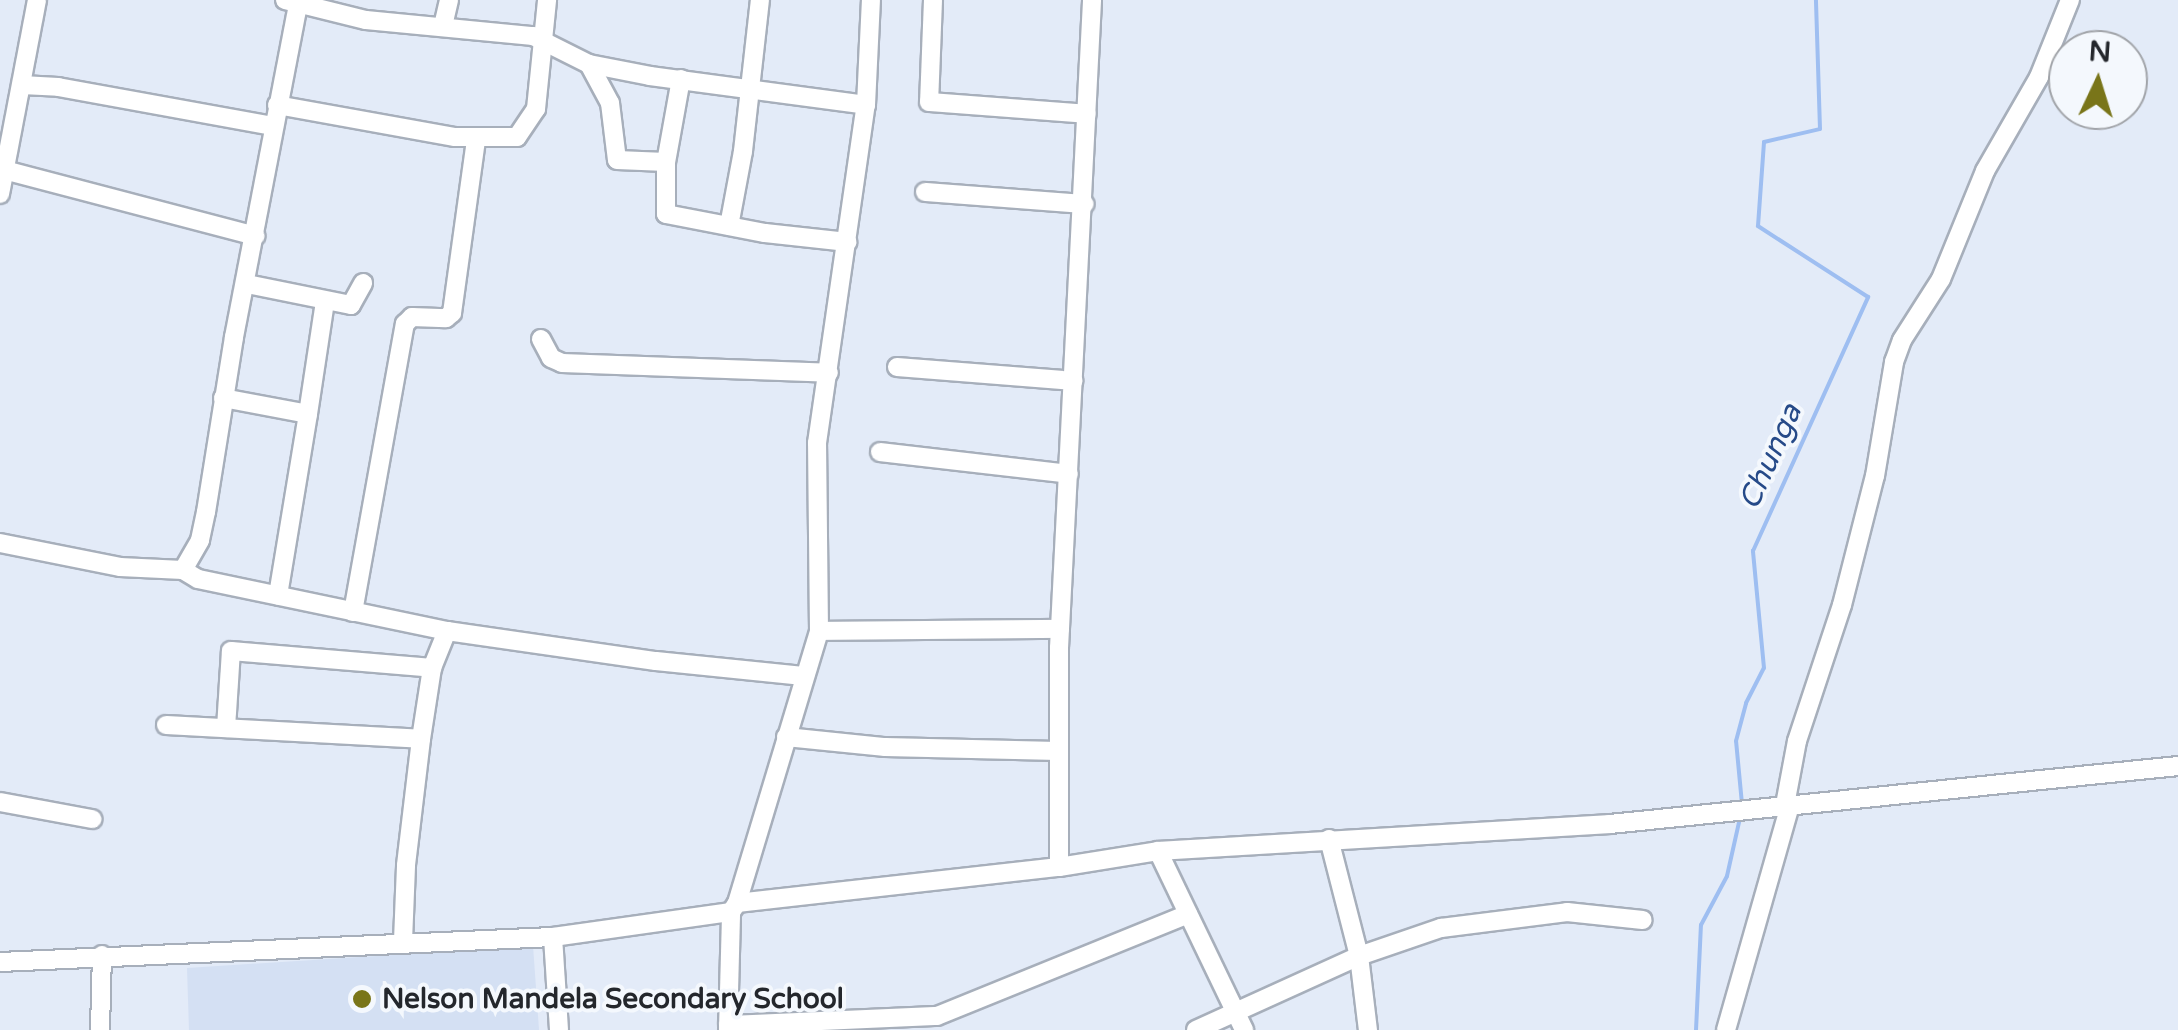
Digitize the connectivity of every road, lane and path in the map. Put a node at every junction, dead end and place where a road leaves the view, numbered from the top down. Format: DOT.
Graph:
graph roads {
  1 [pos="37,0"];
  2 [pos="449,0"];
  3 [pos="547,0"];
  4 [pos="760,0"];
  5 [pos="871,0"];
  6 [pos="933,0"];
  7 [pos="1092,0"];
  8 [pos="2070,0"];
  9 [pos="294,1"];
  10 [pos="443,26"];
  11 [pos="540,38"];
  12 [pos="589,64"];
  13 [pos="682,79"];
  14 [pos="22,84"];
  15 [pos="751,90"];
  16 [pos="277,105"];
  17 [pos="866,105"];
  18 [pos="1087,114"];
  19 [pos="273,126"];
  20 [pos="476,139"];
  21 [pos="666,162"];
  22 [pos="4,170"];
  23 [pos="925,192"];
  24 [pos="0,194"];
  25 [pos="1085,204"];
  26 [pos="729,226"];
  27 [pos="256,236"];
  28 [pos="848,242"];
  29 [pos="362,283"];
  30 [pos="247,284"];
  31 [pos="325,302"];
  32 [pos="541,339"];
  33 [pos="897,368"];
  34 [pos="829,373"];
  35 [pos="1073,381"];
  36 [pos="223,398"];
  37 [pos="308,414"];
  38 [pos="880,452"];
  39 [pos="1069,474"];
  40 [pos="0,543"];
  41 [pos="183,570"];
  42 [pos="278,596"];
  43 [pos="353,612"];
  44 [pos="1060,629"];
  45 [pos="446,631"];
  46 [pos="818,632"];
  47 [pos="432,668"];
  48 [pos="803,676"];
  49 [pos="166,725"];
  50 [pos="226,728"];
  51 [pos="786,738"];
  52 [pos="421,739"];
  53 [pos="1058,751"];
  54 [pos="2178,766"];
  55 [pos="0,802"];
  56 [pos="1788,805"];
  57 [pos="92,819"];
  58 [pos="1329,840"];
  59 [pos="1158,851"];
  60 [pos="1059,867"];
  61 [pos="734,908"];
  62 [pos="1188,914"];
  63 [pos="1643,920"];
  64 [pos="553,937"];
  65 [pos="403,942"];
  66 [pos="102,955"];
  67 [pos="1359,956"];
  68 [pos="0,962"];
  69 [pos="1236,1012"];
  70 [pos="728,1027"];
  71 [pos="100,1030"];
  72 [pos="559,1030"];
  73 [pos="1196,1030"];
  74 [pos="1244,1030"];
  75 [pos="1368,1030"];
  76 [pos="1726,1030"];
  1 -- 14 [label="street"];
  2 -- 10 [label="street"];
  3 -- 11 [label="street"];
  4 -- 15 [label="street"];
  5 -- 17 [label="street"];
  6 -- 18 [label="street"];
  7 -- 18 [label="street"];
  8 -- 56 [label="street"];
  9 -- 10 [label="street"];
  9 -- 16 [label="street"];
  10 -- 11 [label="street"];
  11 -- 12 [label="street"];
  11 -- 20 [label="street"];
  12 -- 13 [label="street"];
  12 -- 21 [label="street"];
  13 -- 15 [label="street"];
  13 -- 21 [label="street"];
  14 -- 19 [label="street"];
  14 -- 22 [label="street"];
  15 -- 17 [label="street"];
  15 -- 26 [label="street"];
  16 -- 19 [label="street"];
  16 -- 20 [label="street"];
  17 -- 28 [label="street"];
  18 -- 25 [label="street"];
  19 -- 27 [label="street"];
  20 -- 43 [label="street"];
  21 -- 26 [label="street"];
  22 -- 24 [label="street"];
  22 -- 27 [label="street"];
  23 -- 25 [label="street"];
  25 -- 35 [label="street"];
  26 -- 28 [label="street"];
  27 -- 30 [label="street"];
  28 -- 34 [label="street"];
  29 -- 31 [label="street"];
  30 -- 31 [label="street"];
  30 -- 36 [label="street"];
  31 -- 37 [label="street"];
  32 -- 34 [label="street"];
  33 -- 35 [label="street"];
  34 -- 46 [label="street"];
  35 -- 39 [label="street"];
  36 -- 37 [label="street"];
  36 -- 41 [label="street"];
  37 -- 42 [label="street"];
  38 -- 39 [label="street"];
  39 -- 44 [label="street"];
  40 -- 41 [label="street"];
  41 -- 42 [label="street"];
  42 -- 43 [label="street"];
  43 -- 45 [label="street"];
  44 -- 46 [label="street"];
  44 -- 53 [label="street"];
  45 -- 47 [label="street"];
  45 -- 48 [label="street"];
  46 -- 48 [label="street"];
  47 -- 50 [label="street"];
  47 -- 52 [label="street"];
  48 -- 51 [label="street"];
  49 -- 50 [label="street"];
  50 -- 52 [label="street"];
  51 -- 53 [label="street"];
  51 -- 61 [label="street"];
  52 -- 65 [label="street"];
  53 -- 60 [label="street"];
  54 -- 56 [label="street"];
  55 -- 57 [label="street"];
  56 -- 58 [label="street"];
  56 -- 76 [label="street"];
  58 -- 59 [label="street"];
  58 -- 67 [label="street"];
  59 -- 60 [label="street"];
  59 -- 62 [label="street"];
  60 -- 61 [label="street"];
  61 -- 64 [label="street"];
  61 -- 70 [label="street"];
  62 -- 69 [label="street"];
  62 -- 70 [label="street"];
  63 -- 67 [label="street"];
  64 -- 65 [label="street"];
  64 -- 72 [label="street"];
  65 -- 66 [label="street"];
  66 -- 68 [label="street"];
  66 -- 71 [label="street"];
  67 -- 69 [label="street"];
  67 -- 75 [label="street"];
  69 -- 73 [label="street"];
  69 -- 74 [label="street"];
}
